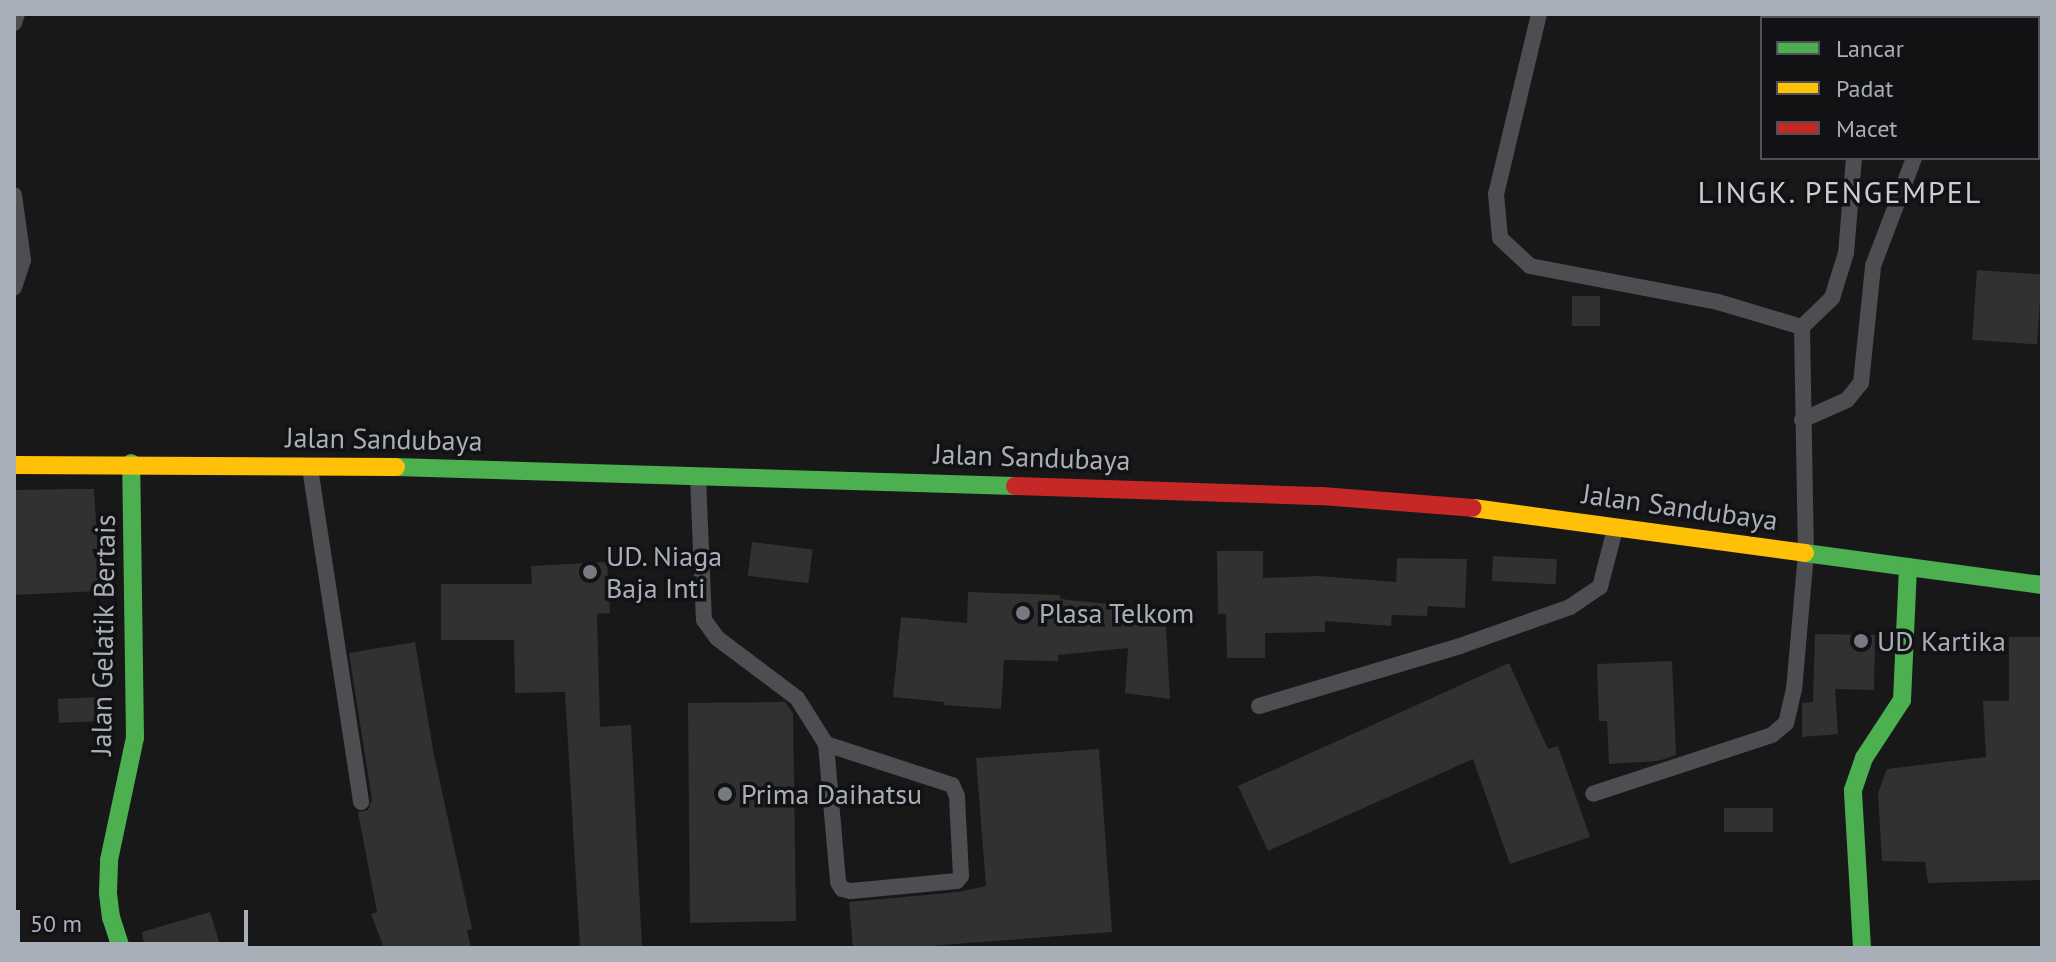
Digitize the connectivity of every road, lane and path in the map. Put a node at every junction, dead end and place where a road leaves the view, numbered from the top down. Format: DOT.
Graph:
graph roads {
  1 [pos="17,14"];
  2 [pos="1539,14"];
  3 [pos="14,23"];
  4 [pos="1854,160"];
  5 [pos="1913,160"];
  6 [pos="14,195"];
  7 [pos="14,288"];
  8 [pos="1802,327"];
  9 [pos="1802,427"];
  10 [pos="131,463"];
  11 [pos="14,465"];
  12 [pos="310,466"];
  13 [pos="698,478"];
  14 [pos="1615,527"];
  15 [pos="1806,553"];
  16 [pos="1908,567"];
  17 [pos="2042,585"];
  18 [pos="1259,706"];
  19 [pos="826,744"];
  20 [pos="1593,794"];
  21 [pos="361,802"];
  22 [pos="121,948"];
  23 [pos="1862,948"];
  1 -- 3 [label="lane"];
  2 -- 8 [label="lane"];
  4 -- 8 [label="lane"];
  5 -- 9 [label="lane"];
  6 -- 7 [label="lane"];
  8 -- 9 [label="lane"];
  9 -- 15 [label="lane"];
  10 -- 11 [label="main road, Jalan Sandubaya"];
  10 -- 12 [label="main road, Jalan Sandubaya"];
  10 -- 22 [label="main road, Jalan Gelatik Bertais"];
  12 -- 13 [label="main road, Jalan Sandubaya"];
  12 -- 21 [label="lane"];
  13 -- 14 [label="main road, Jalan Sandubaya"];
  13 -- 19 [label="lane"];
  14 -- 15 [label="main road, Jalan Sandubaya"];
  14 -- 18 [label="lane"];
  15 -- 16 [label="main road, Jalan Sandubaya"];
  15 -- 20 [label="lane"];
  16 -- 17 [label="main road, Jalan Sandubaya"];
  16 -- 23 [label="main road"];
  19 -- 19 [label="lane"];
}
